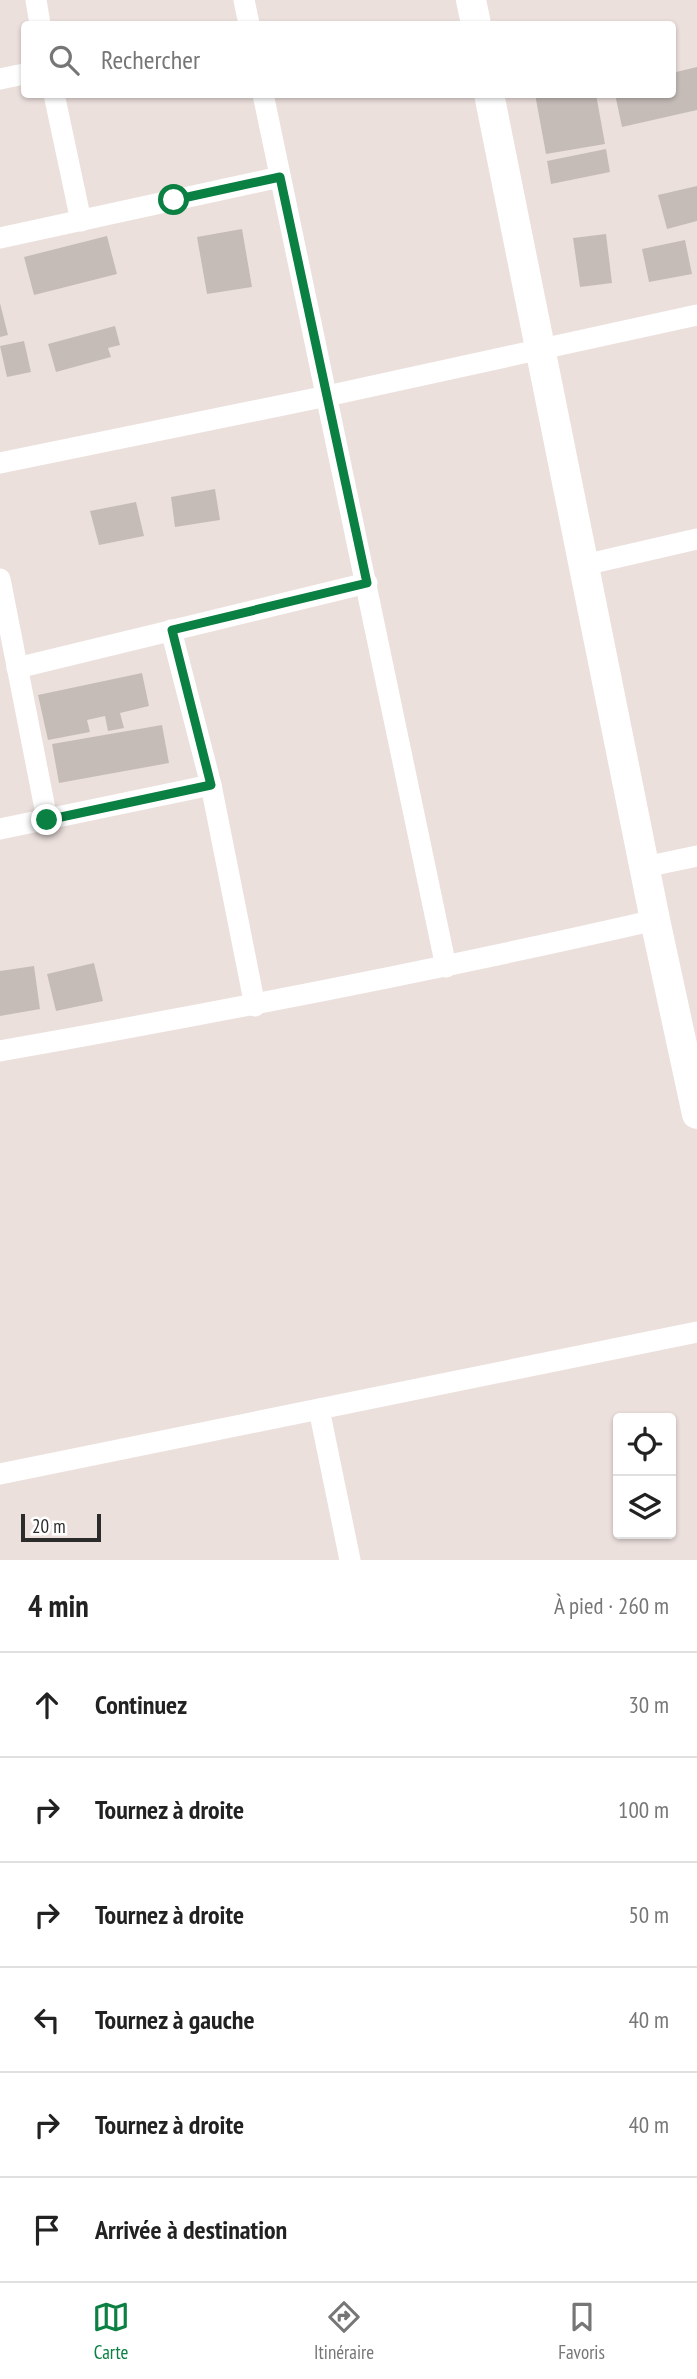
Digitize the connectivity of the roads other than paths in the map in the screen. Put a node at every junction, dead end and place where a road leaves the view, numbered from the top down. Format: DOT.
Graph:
graph roads {
  1 [pos="36,0"];
  2 [pos="244,0"];
  3 [pos="471,0"];
  4 [pos="40,21"];
  5 [pos="248,21"];
  6 [pos="475,21"];
  7 [pos="21,75"];
  8 [pos="0,79"];
  9 [pos="55,98"];
  10 [pos="264,98"];
  11 [pos="490,98"];
  12 [pos="280,177"];
  13 [pos="81,221"];
  14 [pos="0,239"];
  15 [pos="697,315"];
  16 [pos="539,349"];
  17 [pos="327,396"];
  18 [pos="0,463"];
  19 [pos="697,539"];
  20 [pos="584,565"];
  21 [pos="0,579"];
  22 [pos="367,583"];
  23 [pos="172,630"];
  24 [pos="17,668"];
  25 [pos="211,785"];
  26 [pos="47,820"];
  27 [pos="0,829"];
  28 [pos="697,856"];
  29 [pos="645,867"];
  30 [pos="655,920"];
  31 [pos="446,967"];
  32 [pos="255,1006"];
  33 [pos="0,1051"];
  34 [pos="697,1114"];
  35 [pos="697,1332"];
  36 [pos="319,1409"];
  37 [pos="0,1474"];
  38 [pos="350,1560"];
  1 -- 4 [label="street"];
  2 -- 5 [label="street"];
  3 -- 6 [label="street"];
  7 -- 8 [label="street"];
  9 -- 13 [label="street"];
  10 -- 12 [label="street"];
  11 -- 16 [label="street"];
  12 -- 13 [label="street"];
  12 -- 17 [label="street"];
  13 -- 14 [label="street"];
  15 -- 16 [label="street"];
  16 -- 17 [label="street"];
  16 -- 20 [label="street"];
  17 -- 18 [label="street"];
  17 -- 22 [label="street"];
  19 -- 20 [label="street"];
  20 -- 29 [label="street"];
  21 -- 24 [label="street"];
  22 -- 23 [label="street"];
  22 -- 31 [label="street"];
  23 -- 24 [label="street"];
  23 -- 25 [label="street"];
  24 -- 26 [label="street"];
  25 -- 26 [label="street"];
  25 -- 32 [label="street"];
  26 -- 27 [label="street"];
  28 -- 29 [label="street"];
  29 -- 30 [label="street"];
  30 -- 31 [label="street"];
  30 -- 34 [label="street"];
  31 -- 32 [label="street"];
  32 -- 33 [label="street"];
  35 -- 36 [label="street"];
  36 -- 37 [label="street"];
  36 -- 38 [label="street"];
}
